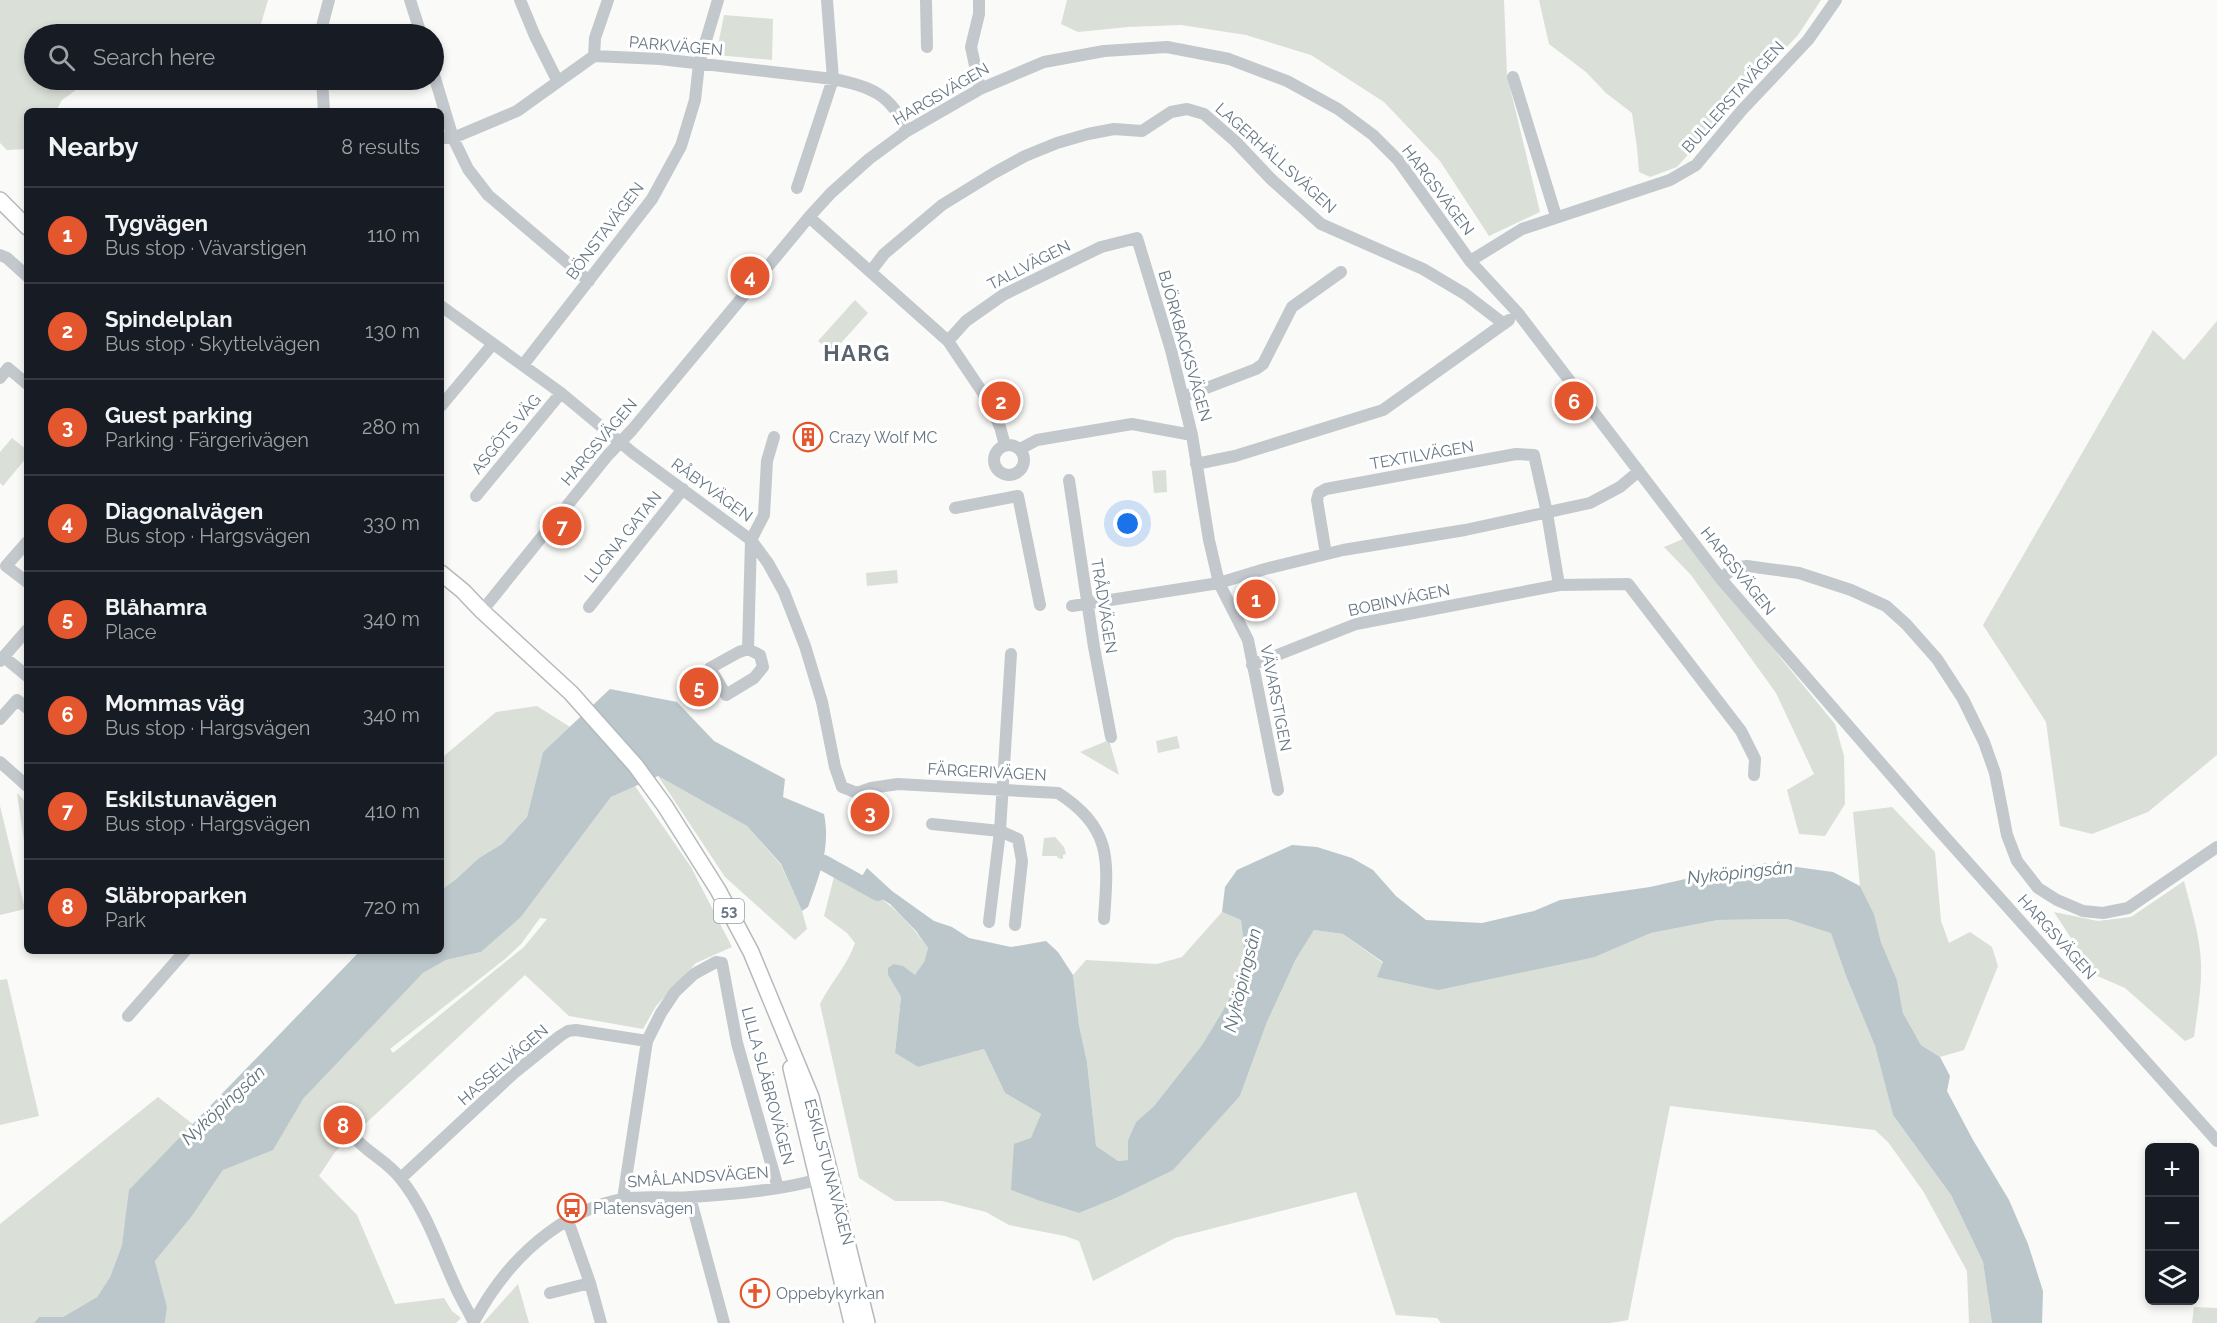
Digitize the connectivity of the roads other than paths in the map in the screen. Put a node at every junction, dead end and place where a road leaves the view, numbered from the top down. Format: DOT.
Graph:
graph roads {
  1 [pos="329,0"];
  2 [pos="410,0"];
  3 [pos="520,0"];
  4 [pos="608,0"];
  5 [pos="718,0"];
  6 [pos="827,0"];
  7 [pos="926,0"];
  8 [pos="979,0"];
  9 [pos="1836,0"];
  10 [pos="323,24"];
  11 [pos="418,24"];
  12 [pos="927,47"];
  13 [pos="594,56"];
  14 [pos="699,64"];
  15 [pos="1513,77"];
  16 [pos="833,79"];
  17 [pos="558,82"];
  18 [pos="980,89"];
  19 [pos="323,90"];
  20 [pos="437,90"];
  21 [pos="324,108"];
  22 [pos="441,108"];
  23 [pos="907,130"];
  24 [pos="447,138"];
  25 [pos="797,188"];
  26 [pos="0,200"];
  27 [pos="1556,216"];
  28 [pos="809,217"];
  29 [pos="24,223"];
  30 [pos="1137,238"];
  31 [pos="0,255"];
  32 [pos="1470,261"];
  33 [pos="871,271"];
  34 [pos="1341,272"];
  35 [pos="24,273"];
  36 [pos="589,281"];
  37 [pos="444,308"];
  38 [pos="1518,313"];
  39 [pos="1504,324"];
  40 [pos="948,341"];
  41 [pos="492,345"];
  42 [pos="523,365"];
  43 [pos="0,378"];
  44 [pos="24,381"];
  45 [pos="561,393"];
  46 [pos="1183,397"];
  47 [pos="444,402"];
  48 [pos="1192,435"];
  49 [pos="774,437"];
  50 [pos="621,442"];
  51 [pos="1005,445"];
  52 [pos="1020,449"];
  53 [pos="1196,464"];
  54 [pos="1639,471"];
  55 [pos="1013,474"];
  56 [pos="1069,480"];
  57 [pos="683,489"];
  58 [pos="476,496"];
  59 [pos="1018,496"];
  60 [pos="955,508"];
  61 [pos="1547,513"];
  62 [pos="751,540"];
  63 [pos="24,546"];
  64 [pos="1326,554"];
  65 [pos="3,570"];
  66 [pos="444,575"];
  67 [pos="1721,579"];
  68 [pos="24,580"];
  69 [pos="1219,583"];
  70 [pos="444,585"];
  71 [pos="1559,585"];
  72 [pos="1087,604"];
  73 [pos="1040,605"];
  74 [pos="1072,606"];
  75 [pos="589,607"];
  76 [pos="482,611"];
  77 [pos="24,633"];
  78 [pos="748,649"];
  79 [pos="1011,654"];
  80 [pos="2,659"];
  81 [pos="1252,665"];
  82 [pos="24,673"];
  83 [pos="24,706"];
  84 [pos="0,719"];
  85 [pos="1112,737"];
  86 [pos="0,762"];
  87 [pos="1754,775"];
  88 [pos="24,779"];
  89 [pos="842,787"];
  90 [pos="1002,789"];
  91 [pos="1278,790"];
  92 [pos="932,824"];
  93 [pos="1000,831"];
  94 [pos="2217,847"];
  95 [pos="1104,919"];
  96 [pos="989,922"];
  97 [pos="1015,925"];
  98 [pos="182,954"];
  99 [pos="128,1016"];
  100 [pos="647,1041"];
  101 [pos="356,1138"];
  102 [pos="2217,1141"];
  103 [pos="824,1178"];
  104 [pos="401,1179"];
  105 [pos="778,1188"];
  106 [pos="690,1197"];
  107 [pos="623,1199"];
  108 [pos="568,1221"];
  109 [pos="590,1283"];
  110 [pos="550,1293"];
  111 [pos="473,1323"];
  112 [pos="601,1323"];
  113 [pos="724,1323"];
  114 [pos="852,1323"];
  115 [pos="867,1323"];
  1 -- 10 [label="street"];
  2 -- 11 [label="street"];
  3 -- 17 [label="street"];
  4 -- 13 [label="street"];
  5 -- 14 [label="street, BÖNSTAVÄGEN"];
  6 -- 16 [label="street"];
  7 -- 12 [label="street"];
  8 -- 18 [label="street"];
  9 -- 27 [label="street, BULLERSTAVÄGEN"];
  13 -- 14 [label="street, PARKVÄGEN"];
  13 -- 17 [label="street"];
  14 -- 16 [label="street, PARKVÄGEN"];
  14 -- 36 [label="street, BÖNSTAVÄGEN"];
  15 -- 27 [label="street"];
  16 -- 23 [label="street, PARKVÄGEN"];
  16 -- 25 [label="street"];
  17 -- 24 [label="street"];
  18 -- 23 [label="street, HARGSVÄGEN"];
  18 -- 32 [label="street, HARGSVÄGEN"];
  19 -- 21 [label="street"];
  20 -- 22 [label="street"];
  23 -- 28 [label="street, HARGSVÄGEN"];
  24 -- 36 [label="street"];
  26 -- 29 [label="main road"];
  27 -- 32 [label="street, BULLERSTAVÄGEN"];
  28 -- 33 [label="street"];
  28 -- 50 [label="street, HARGSVÄGEN"];
  30 -- 40 [label="street, TALLVÄGEN"];
  30 -- 46 [label="street, BJÖRKBACKSVÄGEN"];
  31 -- 35 [label="street"];
  32 -- 38 [label="street, HARGSVÄGEN"];
  33 -- 39 [label="street, LAGERHÄLLSVÄGEN"];
  33 -- 40 [label="street"];
  34 -- 46 [label="street"];
  36 -- 42 [label="street, BÖNSTAVÄGEN"];
  37 -- 41 [label="street, RÅBYVÄGEN"];
  38 -- 39 [label="street"];
  38 -- 54 [label="street, HARGSVÄGEN"];
  39 -- 53 [label="street"];
  40 -- 51 [label="street"];
  41 -- 42 [label="street, RÅBYVÄGEN"];
  41 -- 47 [label="street"];
  42 -- 45 [label="street, RÅBYVÄGEN"];
  43 -- 44 [label="street"];
  45 -- 50 [label="street, RÅBYVÄGEN"];
  45 -- 58 [label="street, ASGÖTS VÄG"];
  46 -- 48 [label="street, BJÖRKBACKSVÄGEN"];
  48 -- 52 [label="street"];
  48 -- 53 [label="street, BJÖRKBACKSVÄGEN"];
  49 -- 62 [label="street"];
  50 -- 57 [label="street, RÅBYVÄGEN"];
  50 -- 76 [label="street, HARGSVÄGEN"];
  51 -- 52 [label="street"];
  51 -- 55 [label="street"];
  52 -- 55 [label="street"];
  53 -- 69 [label="street, BJÖRKBACKSVÄGEN"];
  54 -- 61 [label="street"];
  54 -- 67 [label="street, HARGSVÄGEN"];
  55 -- 59 [label="street"];
  56 -- 72 [label="street, TRÅDVÄGEN"];
  57 -- 62 [label="street, RÅBYVÄGEN"];
  57 -- 75 [label="street, LUGNA GATAN"];
  59 -- 60 [label="street"];
  59 -- 73 [label="street"];
  61 -- 64 [label="street"];
  61 -- 64 [label="street, TEXTILVÄGEN"];
  61 -- 71 [label="street"];
  62 -- 78 [label="street"];
  62 -- 89 [label="street, RÅBYVÄGEN"];
  63 -- 65 [label="street"];
  64 -- 69 [label="street"];
  65 -- 68 [label="street"];
  66 -- 76 [label="main road, ESKILSTUNAVÄGEN / 53"];
  67 -- 94 [label="street"];
  67 -- 102 [label="street, HARGSVÄGEN"];
  69 -- 72 [label="street"];
  69 -- 81 [label="street, VÄVARSTIGEN"];
  70 -- 76 [label="main road, ESKILSTUNAVÄGEN / 53"];
  71 -- 81 [label="street, BOBINVÄGEN"];
  71 -- 87 [label="street, BOBINVÄGEN"];
  72 -- 74 [label="street"];
  72 -- 85 [label="street, TRÅDVÄGEN"];
  76 -- 103 [label="main road, ESKILSTUNAVÄGEN / 53"];
  77 -- 80 [label="street"];
  79 -- 90 [label="street"];
  80 -- 82 [label="street"];
  81 -- 91 [label="street, VÄVARSTIGEN"];
  83 -- 84 [label="street"];
  86 -- 88 [label="street"];
  89 -- 90 [label="street, FÄRGERIVÄGEN"];
  90 -- 93 [label="street"];
  90 -- 95 [label="street, FÄRGERIVÄGEN"];
  92 -- 93 [label="street"];
  93 -- 96 [label="street"];
  93 -- 97 [label="street"];
  98 -- 99 [label="street"];
  100 -- 104 [label="street, HASSELVÄGEN"];
  100 -- 105 [label="street, LILLA SLÄBROVÄGEN"];
  100 -- 107 [label="street"];
  101 -- 104 [label="street"];
  103 -- 105 [label="street, SMÅLANDSVÄGEN"];
  103 -- 114 [label="main road, ESKILSTUNAVÄGEN / 53"];
  103 -- 115 [label="main road, ESKILSTUNAVÄGEN / 53"];
  104 -- 111 [label="street"];
  105 -- 106 [label="street, SMÅLANDSVÄGEN"];
  106 -- 107 [label="street, SMÅLANDSVÄGEN"];
  106 -- 113 [label="street"];
  107 -- 108 [label="street, SMÅLANDSVÄGEN"];
  108 -- 109 [label="street"];
  108 -- 111 [label="street, SMÅLANDSVÄGEN"];
  109 -- 110 [label="street"];
  109 -- 112 [label="street"];
}
